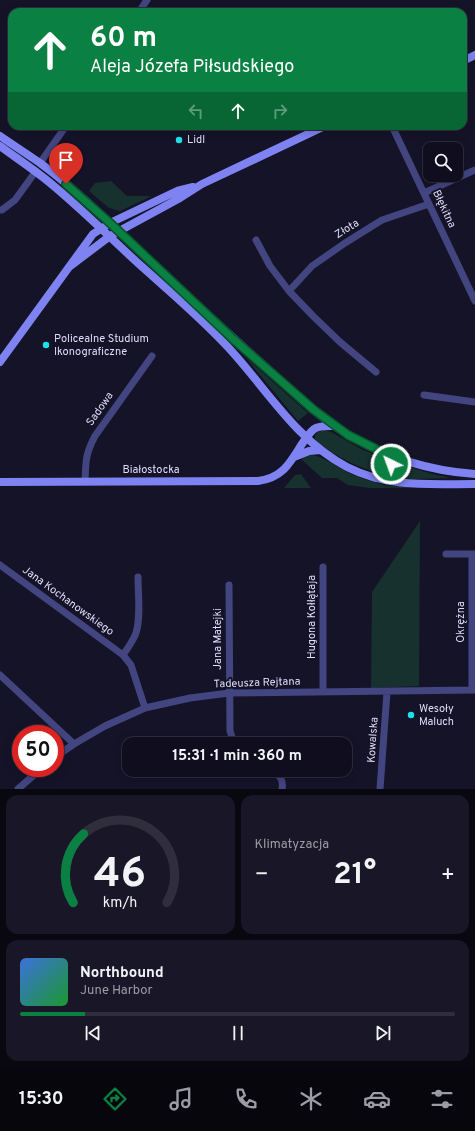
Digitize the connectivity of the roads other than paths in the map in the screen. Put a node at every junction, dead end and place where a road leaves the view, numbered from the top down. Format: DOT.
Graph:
graph roads {
  1 [pos="63,130"];
  2 [pos="317,130"];
  3 [pos="394,130"];
  4 [pos="0,136"];
  5 [pos="0,146"];
  6 [pos="40,163"];
  7 [pos="475,170"];
  8 [pos="36,172"];
  9 [pos="424,193"];
  10 [pos="179,195"];
  11 [pos="429,204"];
  12 [pos="1,209"];
  13 [pos="110,223"];
  14 [pos="101,228"];
  15 [pos="119,231"];
  16 [pos="110,236"];
  17 [pos="256,240"];
  18 [pos="69,267"];
  19 [pos="475,280"];
  20 [pos="467,284"];
  21 [pos="289,291"];
  22 [pos="475,301"];
  23 [pos="152,356"];
  24 [pos="0,362"];
  25 [pos="376,372"];
  26 [pos="424,395"];
  27 [pos="475,402"];
  28 [pos="336,426"];
  29 [pos="306,438"];
  30 [pos="320,450"];
  31 [pos="386,454"];
  32 [pos="294,458"];
  33 [pos="475,474"];
  34 [pos="376,478"];
  35 [pos="85,481"];
  36 [pos="0,482"];
  37 [pos="475,484"];
  38 [pos="446,554"];
  39 [pos="474,554"];
  40 [pos="0,565"];
  41 [pos="323,567"];
  42 [pos="138,577"];
  43 [pos="229,585"];
  44 [pos="123,655"];
  45 [pos="0,675"];
  46 [pos="474,690"];
  47 [pos="323,692"];
  48 [pos="387,692"];
  49 [pos="230,693"];
  50 [pos="145,708"];
  51 [pos="232,737"];
  52 [pos="74,744"];
  53 [pos="64,751"];
  54 [pos="32,777"];
  55 [pos="280,777"];
  56 [pos="18,789"];
  57 [pos="282,789"];
  58 [pos="380,789"];
  1 -- 6 [label="street"];
  2 -- 10 [label="main road"];
  3 -- 9 [label="street, Błękitna"];
  4 -- 6 [label="main road"];
  5 -- 8 [label="main road"];
  6 -- 13 [label="main road"];
  7 -- 9 [label="street"];
  8 -- 12 [label="street"];
  8 -- 14 [label="main road"];
  9 -- 11 [label="street, Błękitna"];
  10 -- 13 [label="main road"];
  10 -- 15 [label="main road"];
  11 -- 20 [label="street, Błękitna"];
  11 -- 21 [label="street, Złota"];
  13 -- 14 [label="main road"];
  13 -- 15 [label="main road"];
  14 -- 16 [label="main road"];
  14 -- 18 [label="main road"];
  15 -- 16 [label="main road"];
  15 -- 28 [label="main road"];
  16 -- 18 [label="main road"];
  16 -- 29 [label="main road"];
  17 -- 21 [label="street"];
  18 -- 24 [label="main road"];
  19 -- 20 [label="street"];
  20 -- 22 [label="street, Błękitna"];
  21 -- 25 [label="street"];
  23 -- 35 [label="street, Sadowa"];
  26 -- 27 [label="street"];
  28 -- 29 [label="main road"];
  28 -- 31 [label="main road"];
  29 -- 30 [label="main road"];
  29 -- 32 [label="main road, Białostocka"];
  30 -- 32 [label="main road, Białostocka"];
  30 -- 34 [label="main road"];
  31 -- 33 [label="main road"];
  31 -- 34 [label="main road"];
  32 -- 35 [label="main road, Białostocka"];
  34 -- 37 [label="main road"];
  35 -- 36 [label="main road, Białostocka"];
  38 -- 39 [label="street, Okrężna"];
  39 -- 46 [label="street, Okrężna"];
  40 -- 44 [label="street, Jana Kochanowskiego"];
  41 -- 47 [label="street, Hugona Kołłątaja"];
  42 -- 44 [label="street"];
  43 -- 49 [label="street, Jana Matejki"];
  44 -- 50 [label="street, Jana Kochanowskiego"];
  45 -- 52 [label="street"];
  46 -- 48 [label="street, Tadeusza Rejtana"];
  47 -- 48 [label="street, Tadeusza Rejtana"];
  47 -- 49 [label="street, Tadeusza Rejtana"];
  48 -- 58 [label="street, Kowalska"];
  49 -- 50 [label="street, Tadeusza Rejtana"];
  49 -- 51 [label="street, Jana Matejki"];
  50 -- 52 [label="street, Tadeusza Rejtana"];
  52 -- 53 [label="street, Tadeusza Rejtana"];
  54 -- 56 [label="street"];
  55 -- 57 [label="street"];
}
